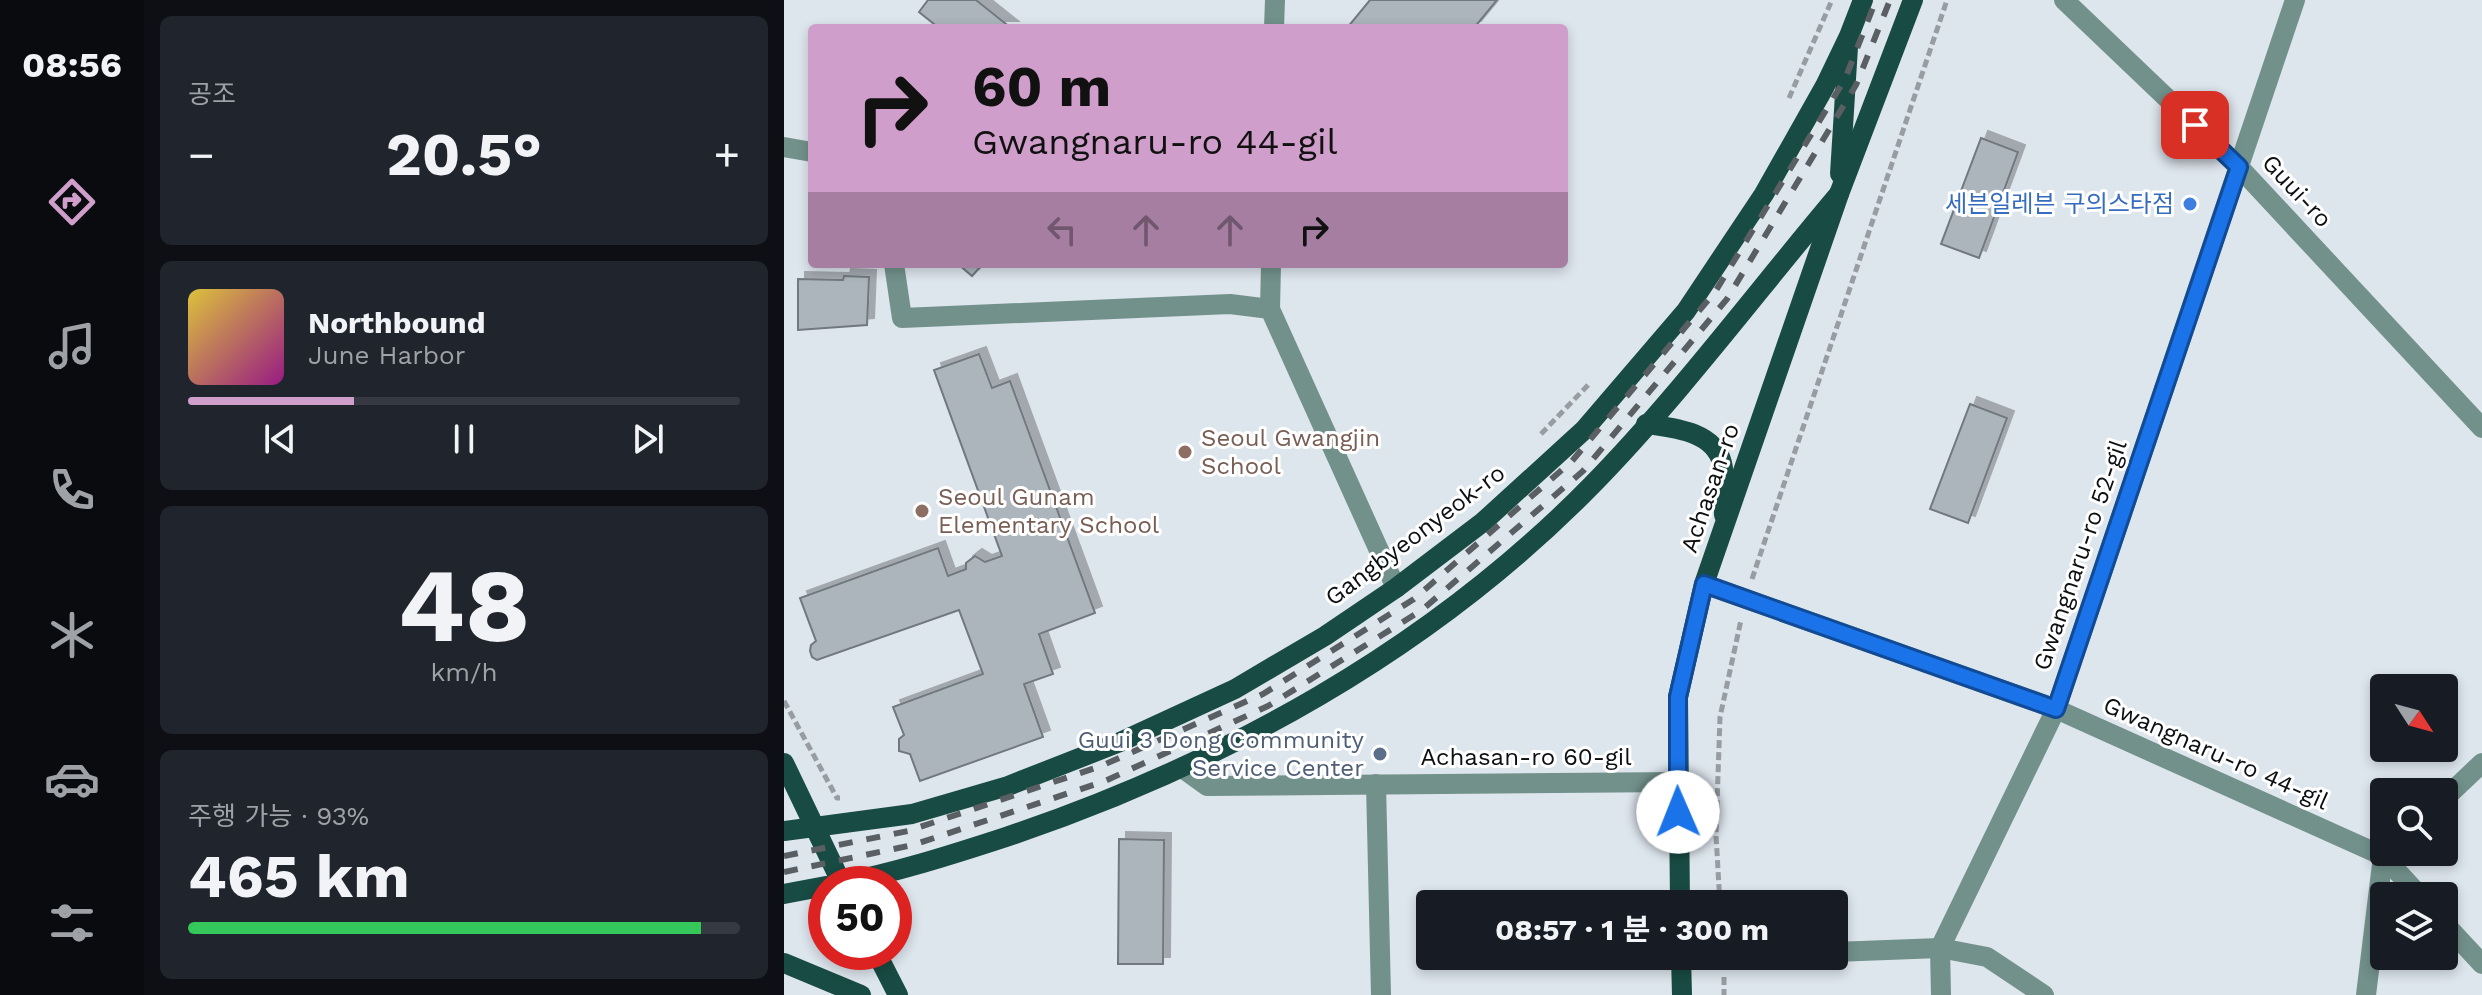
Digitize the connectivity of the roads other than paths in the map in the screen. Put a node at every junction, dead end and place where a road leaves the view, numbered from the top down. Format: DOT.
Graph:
graph roads {
  1 [pos="1275,0"];
  2 [pos="1863,0"];
  3 [pos="1913,0"];
  4 [pos="2064,0"];
  5 [pos="2295,0"];
  6 [pos="1274,24"];
  7 [pos="1849,36"];
  8 [pos="784,147"];
  9 [pos="808,151"];
  10 [pos="2239,167"];
  11 [pos="1839,194"];
  12 [pos="895,268"];
  13 [pos="1271,268"];
  14 [pos="1270,309"];
  15 [pos="1646,424"];
  16 [pos="2482,428"];
  17 [pos="1724,527"];
  18 [pos="1704,584"];
  19 [pos="1396,588"];
  20 [pos="2056,709"];
  21 [pos="784,763"];
  22 [pos="2482,763"];
  23 [pos="1182,768"];
  24 [pos="1678,782"];
  25 [pos="1376,784"];
  26 [pos="2458,786"];
  27 [pos="817,827"];
  28 [pos="784,831"];
  29 [pos="2370,847"];
  30 [pos="833,866"];
  31 [pos="908,866"];
  32 [pos="2384,866"];
  33 [pos="2396,866"];
  34 [pos="2409,882"];
  35 [pos="808,889"];
  36 [pos="1680,890"];
  37 [pos="784,894"];
  38 [pos="2458,938"];
  39 [pos="1940,948"];
  40 [pos="1848,951"];
  41 [pos="784,963"];
  42 [pos="2482,964"];
  43 [pos="885,970"];
  44 [pos="1681,970"];
  45 [pos="784,976"];
  46 [pos="821,979"];
  47 [pos="861,995"];
  48 [pos="898,995"];
  49 [pos="1381,995"];
  50 [pos="1682,995"];
  51 [pos="1941,995"];
  52 [pos="2044,995"];
  53 [pos="2366,995"];
  1 -- 6 [label="street"];
  2 -- 7 [label="main road, Gangbyeonyeok-ro"];
  3 -- 11 [label="main road, Achasan-ro"];
  4 -- 10 [label="street, Guui-ro"];
  5 -- 10 [label="street, Gwangnaru-ro 52-gil"];
  7 -- 11 [label="main road, Achasan-ro"];
  7 -- 19 [label="main road, Gangbyeonyeok-ro"];
  8 -- 9 [label="street"];
  10 -- 16 [label="street, Guui-ro"];
  10 -- 20 [label="street, Gwangnaru-ro 52-gil"];
  11 -- 15 [label="main road"];
  11 -- 17 [label="main road, Achasan-ro"];
  12 -- 14 [label="street"];
  13 -- 14 [label="street"];
  14 -- 19 [label="street"];
  15 -- 17 [label="main road"];
  15 -- 23 [label="main road"];
  17 -- 18 [label="main road, Achasan-ro"];
  18 -- 20 [label="street, Gwangnaru-ro 44-gil"];
  18 -- 24 [label="main road, Achasan-ro"];
  19 -- 27 [label="main road, Gangbyeonyeok-ro"];
  20 -- 29 [label="street, Gwangnaru-ro 44-gil"];
  20 -- 39 [label="street, Gwangnaru-ro 52-gil"];
  21 -- 27 [label="main road"];
  22 -- 26 [label="street"];
  23 -- 25 [label="street, Achasan-ro 60-gil"];
  23 -- 31 [label="main road"];
  24 -- 25 [label="street, Achasan-ro 60-gil"];
  24 -- 36 [label="main road, Achasan-ro"];
  25 -- 49 [label="street"];
  27 -- 28 [label="main road, Gangbyeonyeok-ro"];
  27 -- 30 [label="main road"];
  32 -- 53 [label="street"];
  33 -- 34 [label="street, Gwangnaru-ro 44-gil"];
  35 -- 37 [label="main road"];
  38 -- 42 [label="street"];
  39 -- 40 [label="street"];
  39 -- 51 [label="street, Gwangnaru-ro 52-gil"];
  39 -- 52 [label="street"];
  41 -- 46 [label="main road"];
  43 -- 48 [label="main road"];
  44 -- 50 [label="main road"];
  45 -- 46 [label="street"];
  46 -- 47 [label="main road"];
}
